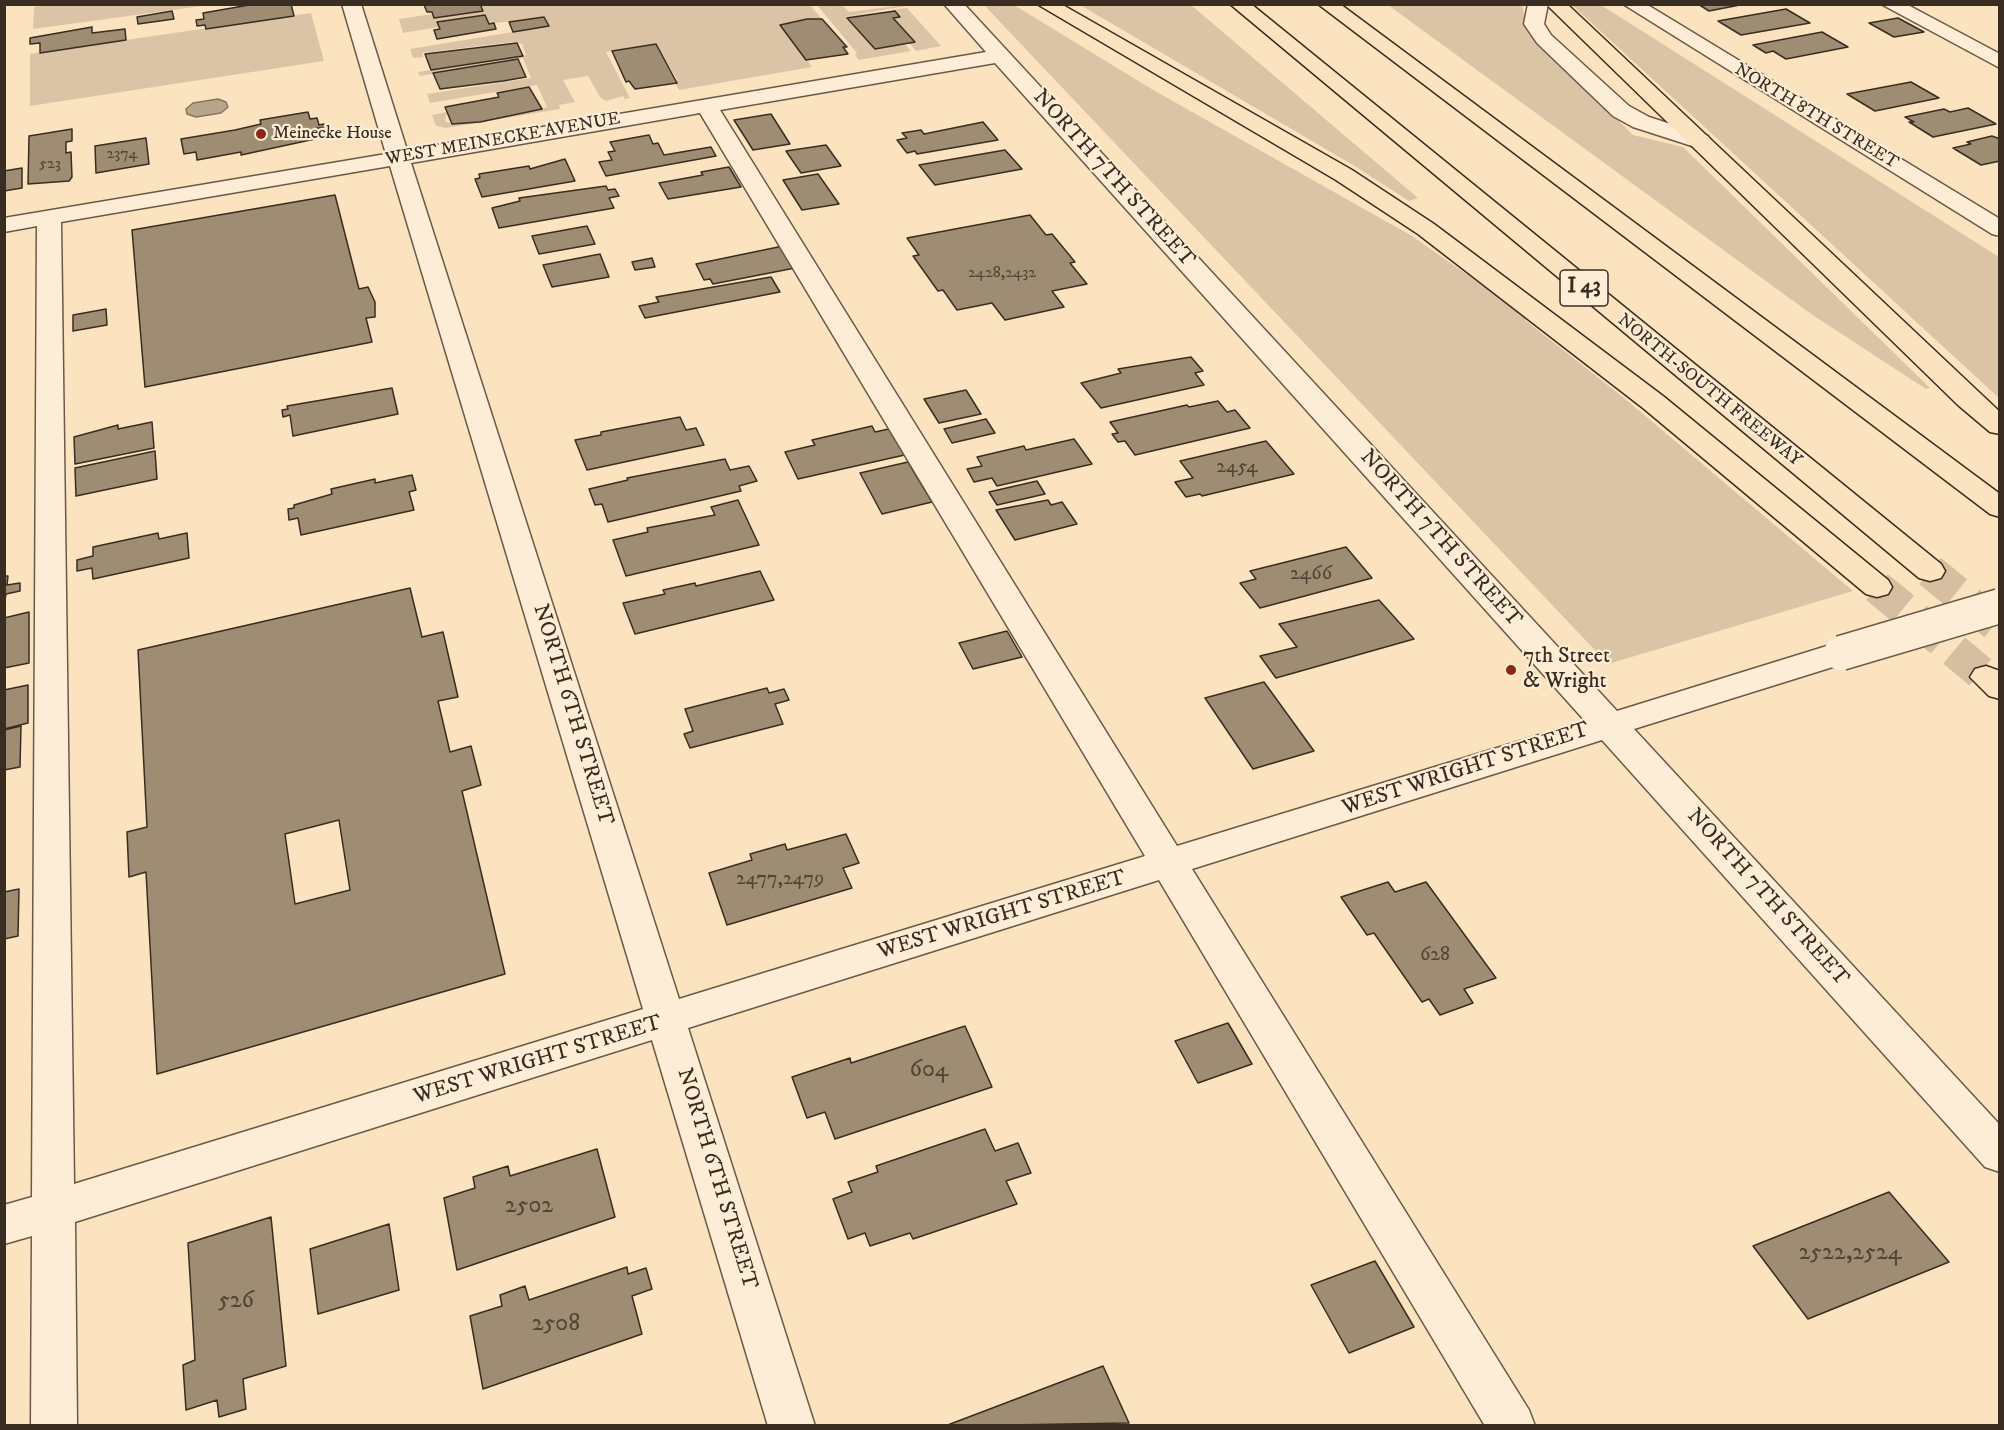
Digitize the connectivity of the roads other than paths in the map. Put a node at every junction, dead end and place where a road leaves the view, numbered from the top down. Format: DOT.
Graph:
graph roads {
  1 [pos="351,4"];
  2 [pos="953,4"];
  3 [pos="1046,4"];
  4 [pos="1239,4"];
  5 [pos="1327,4"];
  6 [pos="1538,4"];
  7 [pos="1556,4"];
  8 [pos="1632,4"];
  9 [pos="1890,4"];
  10 [pos="1001,56"];
  11 [pos="2000,62"];
  12 [pos="706,105"];
  13 [pos="1700,141"];
  14 [pos="399,158"];
  15 [pos="49,218"];
  16 [pos="4,225"];
  17 [pos="2000,229"];
  18 [pos="2000,426"];
  19 [pos="2000,508"];
  20 [pos="1930,571"];
  21 [pos="1877,587"];
  22 [pos="2000,606"];
  23 [pos="1609,724"];
  24 [pos="1170,863"];
  25 [pos="667,1021"];
  26 [pos="2000,1154"];
  27 [pos="53,1210"];
  28 [pos="4,1225"];
  29 [pos="54,1425"];
  30 [pos="792,1425"];
  31 [pos="1512,1425"];
  1 -- 14 [label="street, NORTH 6TH STREET"];
  2 -- 10 [label="street, NORTH 7TH STREET"];
  3 -- 21 [label="highway"];
  4 -- 20 [label="highway, NORTH-SOUTH FREEWAY / I 43"];
  5 -- 19 [label="highway"];
  6 -- 13 [label="street"];
  7 -- 13 [label="highway"];
  8 -- 17 [label="street, NORTH 8TH STREET"];
  9 -- 11 [label="street"];
  10 -- 12 [label="street, WEST MEINECKE AVENUE"];
  10 -- 23 [label="street, NORTH 7TH STREET"];
  12 -- 14 [label="street, WEST MEINECKE AVENUE"];
  12 -- 24 [label="street"];
  13 -- 18 [label="highway"];
  14 -- 15 [label="street, WEST MEINECKE AVENUE"];
  14 -- 25 [label="street, NORTH 6TH STREET"];
  15 -- 16 [label="street, WEST MEINECKE AVENUE"];
  15 -- 27 [label="street"];
  22 -- 23 [label="street, WEST WRIGHT STREET, bridge"];
  23 -- 24 [label="street, WEST WRIGHT STREET"];
  23 -- 26 [label="street, NORTH 7TH STREET"];
  24 -- 25 [label="street, WEST WRIGHT STREET"];
  24 -- 31 [label="street"];
  25 -- 27 [label="street, WEST WRIGHT STREET"];
  25 -- 30 [label="street, NORTH 6TH STREET"];
  27 -- 28 [label="street, WEST WRIGHT STREET"];
  27 -- 29 [label="street"];
}
